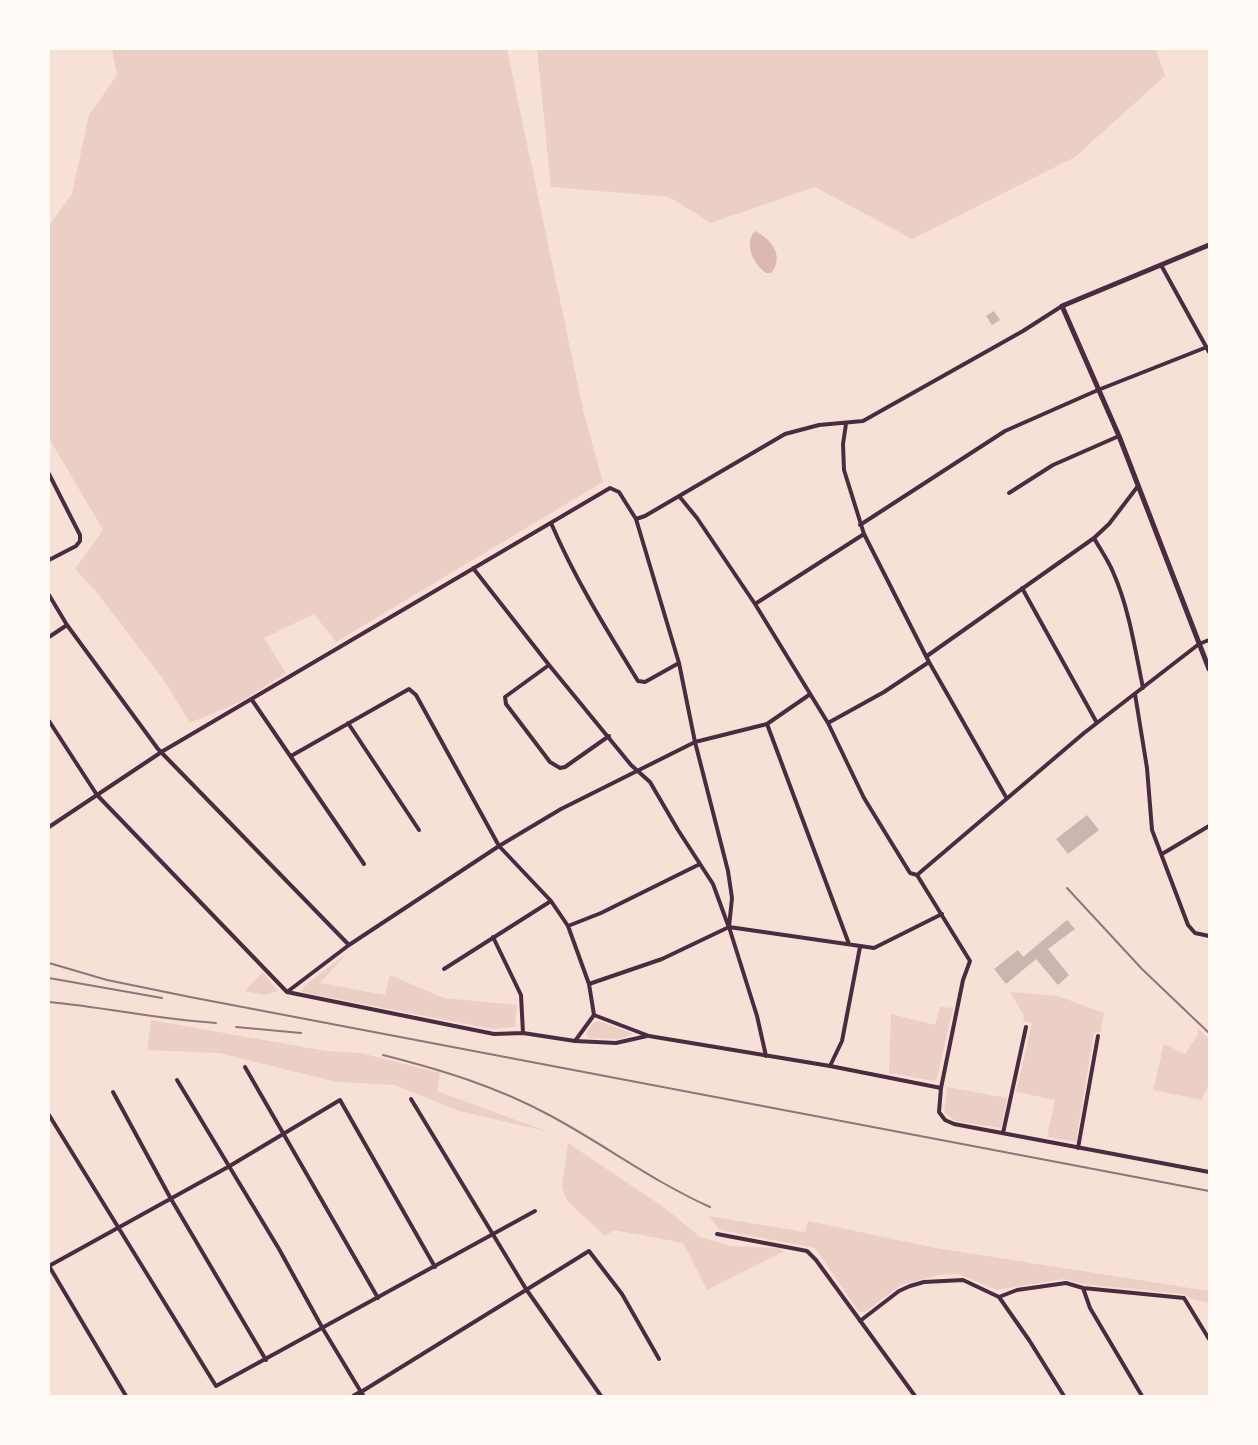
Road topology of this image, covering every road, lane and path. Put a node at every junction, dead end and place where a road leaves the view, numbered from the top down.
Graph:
1 (1209, 245) edge
2 (1161, 265) junction
3 (1062, 306) junction
4 (1207, 348) junction
5 (1209, 352) edge
6 (1098, 390) junction
7 (846, 424) junction
8 (1119, 436) junction
9 (49, 474) edge
10 (1138, 486) junction
11 (1009, 493) dead end
12 (679, 496) junction
13 (636, 519) junction
14 (551, 523) junction
15 (860, 525) junction
16 (864, 534) junction
17 (1094, 538) junction
18 (49, 560) edge
19 (473, 568) junction
20 (1022, 588) junction
21 (49, 595) edge
22 (755, 604) junction
23 (67, 625) junction
24 (49, 638) edge
25 (1209, 640) edge
26 (1199, 644) junction
27 (927, 656) junction
28 (929, 662) junction
29 (679, 663) junction
30 (549, 665) junction
31 (1209, 669) edge
32 (1143, 688) junction
33 (1135, 694) junction
34 (809, 695) junction
35 (252, 700) junction
36 (49, 721) edge
37 (348, 723) junction
38 (1096, 723) junction
39 (767, 724) junction
40 (828, 724) junction
41 (609, 736) junction
42 (695, 742) junction
43 (162, 752) junction
44 (291, 756) junction
45 (639, 771) junction
46 (97, 795) junction
47 (1006, 797) junction
48 (1209, 826) edge
49 (49, 827) edge
50 (419, 830) dead end
51 (499, 846) junction
52 (1162, 854) junction
53 (364, 864) dead end
54 (700, 864) junction
55 (917, 875) junction
56 (551, 901) junction
57 (942, 914) junction
58 (568, 926) junction
59 (729, 927) junction
60 (1209, 936) edge
61 (493, 938) junction
62 (849, 944) junction
63 (349, 945) junction
64 (860, 947) junction
65 (444, 969) dead end
66 (589, 984) junction
67 (288, 992) junction
68 (594, 1015) junction
69 (1026, 1028) dead end
70 (523, 1033) junction
71 (649, 1036) junction
72 (1098, 1036) dead end
73 (575, 1041) junction
74 (766, 1056) junction
75 (830, 1066) junction
76 (245, 1067) dead end
77 (177, 1080) dead end
78 (941, 1088) junction
79 (113, 1092) dead end
80 (410, 1099) dead end
81 (49, 1115) edge
82 (282, 1133) junction
83 (1003, 1133) junction
84 (1078, 1148) junction
85 (228, 1167) junction
86 (1209, 1172) edge
87 (171, 1199) junction
88 (535, 1211) dead end
89 (117, 1228) junction
90 (492, 1234) junction
91 (717, 1234) dead end
92 (49, 1266) edge
93 (435, 1267) junction
94 (1083, 1288) junction
95 (526, 1289) junction
96 (999, 1297) junction
97 (378, 1298) junction
98 (860, 1321) junction
99 (323, 1329) junction
100 (1209, 1339) edge
101 (659, 1359) dead end
102 (266, 1360) junction
103 (362, 1394) edge
104 (126, 1396) edge
105 (354, 1396) edge
106 (600, 1396) edge
107 (915, 1396) edge
108 (1064, 1396) edge
109 (1142, 1396) edge

1 - 2 street
2 - 3 street
2 - 4 street
3 - 6 street
3 - 7 street
4 - 5 street
4 - 6 street
6 - 8 street
6 - 15 street
7 - 12 street
7 - 15 street
8 - 10 street
8 - 11 street
9 - 18 street
10 - 17 street
10 - 26 street
12 - 13 street
12 - 22 street
13 - 14 street
13 - 29 street
14 - 19 street
14 - 29 street
15 - 16 street
16 - 22 street
16 - 27 street
17 - 20 street
17 - 32 street
19 - 30 street
19 - 35 street
20 - 27 street
20 - 38 street
21 - 23 street
22 - 34 street
23 - 24 street
23 - 43 street
25 - 26 street
26 - 31 street
26 - 32 street
27 - 28 street
28 - 40 street
28 - 47 street
29 - 42 street
30 - 41 street
30 - 41 street
32 - 33 street
33 - 38 street
33 - 52 street
34 - 39 street
34 - 40 street
35 - 43 street
35 - 44 street
36 - 46 street
37 - 44 street
37 - 50 street
37 - 51 street
38 - 47 street
39 - 42 street
39 - 62 street
40 - 55 street
41 - 45 street
42 - 45 street
42 - 59 street
43 - 46 street
43 - 63 street
44 - 53 street
45 - 51 street
45 - 54 street
46 - 49 street
46 - 67 street
47 - 55 street
48 - 52 street
51 - 56 street
51 - 63 street
52 - 60 street
54 - 58 street
54 - 59 street
55 - 57 street
56 - 58 street
56 - 61 street
57 - 64 street
57 - 78 street
58 - 66 street
59 - 62 street
59 - 66 street
59 - 74 street
61 - 65 street
61 - 70 street
62 - 64 street
63 - 67 street
64 - 75 street
66 - 68 street
67 - 70 street
68 - 71 street
68 - 73 street
69 - 83 street
70 - 73 street
71 - 73 street
71 - 74 street
72 - 84 street
74 - 75 street
75 - 78 street
76 - 82 street
77 - 85 street
78 - 83 street
79 - 87 street
80 - 90 street
81 - 89 street
82 - 85 street
82 - 93 street
82 - 97 street
83 - 84 street
84 - 86 street
85 - 87 street
85 - 99 street
87 - 89 street
87 - 102 street
88 - 90 street
89 - 92 street
89 - 102 street
90 - 93 street
90 - 95 street
91 - 98 street
92 - 104 street
93 - 97 street
94 - 96 street
94 - 100 street
94 - 109 street
95 - 101 street
95 - 103 street
95 - 106 street
96 - 98 street
96 - 108 street
97 - 99 street
98 - 107 street
99 - 102 street
99 - 103 street
103 - 105 street

